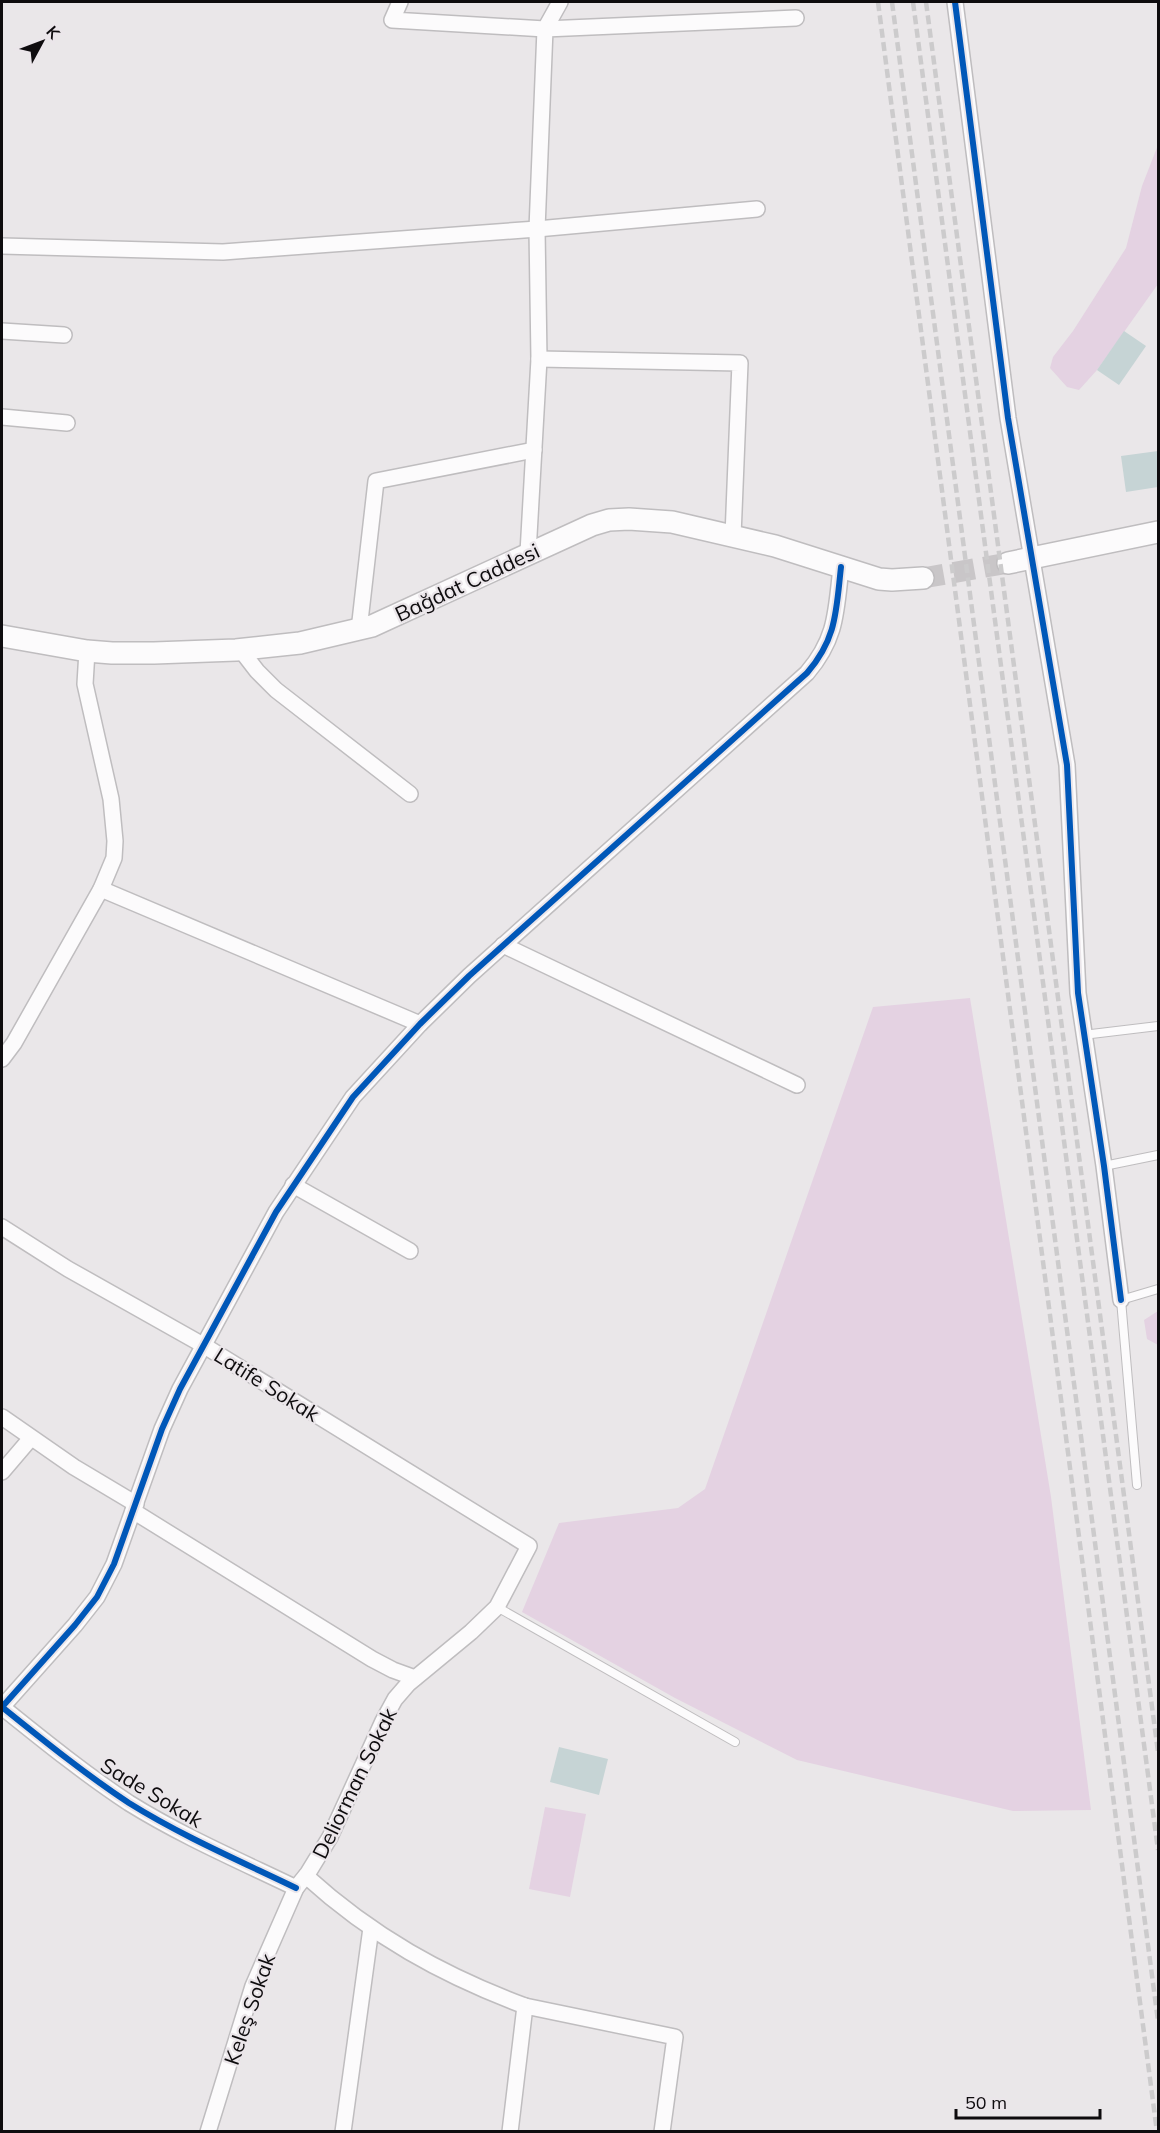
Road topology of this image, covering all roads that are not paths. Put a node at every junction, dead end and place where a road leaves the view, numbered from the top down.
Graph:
1 (400, 2) edge
2 (560, 2) edge
3 (955, 2) edge
4 (796, 18) dead end
5 (546, 29) junction
6 (757, 209) dead end
7 (537, 229) junction
8 (2, 246) edge
9 (2, 331) edge
10 (64, 334) dead end
11 (538, 359) junction
12 (2, 417) edge
13 (67, 423) dead end
14 (534, 450) junction
15 (1158, 532) edge
16 (733, 536) junction
17 (528, 553) junction
18 (1033, 557) junction
19 (1008, 563) tunnel mouth
20 (842, 567) junction
21 (923, 578) tunnel mouth
22 (359, 630) junction
23 (2, 636) edge
24 (240, 649) junction
25 (87, 651) junction
26 (410, 794) dead end
27 (101, 889) junction
28 (503, 945) junction
29 (420, 1024) junction
30 (1158, 1026) edge
31 (1083, 1035) junction
32 (2, 1059) edge
33 (797, 1086) dead end
34 (1158, 1155) edge
35 (1104, 1166) junction
36 (293, 1185) junction
37 (2, 1227) edge
38 (410, 1251) dead end
39 (1158, 1288) edge
40 (1121, 1300) junction
41 (203, 1345) junction
42 (2, 1417) edge
43 (31, 1438) junction
44 (2, 1472) edge
45 (1137, 1485) dead end
46 (134, 1508) junction
47 (529, 1546) joint
48 (497, 1607) junction
49 (415, 1678) junction
50 (2, 1707) edge
51 (735, 1742) dead end
52 (306, 1876) junction
53 (296, 1888) junction
54 (371, 1928) junction
55 (525, 2006) junction
56 (208, 2132) edge
57 (343, 2132) edge
58 (510, 2132) edge
59 (662, 2132) edge

1 - 5 street
2 - 5 street
3 - 18 street
4 - 5 street
5 - 7 street
6 - 7 street
7 - 8 street
7 - 11 street
9 - 10 street
11 - 14 street
11 - 16 street
12 - 13 street
14 - 17 street
14 - 22 street
15 - 18 street
16 - 17 street, Bağdat Caddesi
16 - 20 street, Bağdat Caddesi
17 - 22 street, Bağdat Caddesi
18 - 19 street
18 - 31 street
20 - 21 street, Bağdat Caddesi
20 - 28 street
22 - 24 street, Bağdat Caddesi
23 - 25 street, Bağdat Caddesi
24 - 25 street, Bağdat Caddesi
24 - 26 street
25 - 27 street
27 - 29 street
27 - 32 street
28 - 29 street
28 - 33 street
29 - 36 street
30 - 31 lane
31 - 35 street
34 - 35 lane
35 - 40 street
36 - 38 street
36 - 41 street
37 - 41 street, Latife Sokak
39 - 40 lane
40 - 45 lane
41 - 46 street
41 - 47 street, Latife Sokak
42 - 43 street
43 - 44 street
43 - 46 street
46 - 49 street
46 - 50 street
47 - 48 street, Deliorman Sokak
48 - 49 street, Deliorman Sokak
48 - 51 lane
49 - 52 street, Deliorman Sokak
50 - 53 street, Sade Sokak
52 - 53 street, Deliorman Sokak
52 - 54 street
53 - 56 street, Keleş Sokak
54 - 55 street
54 - 57 street
55 - 58 street
55 - 59 street

